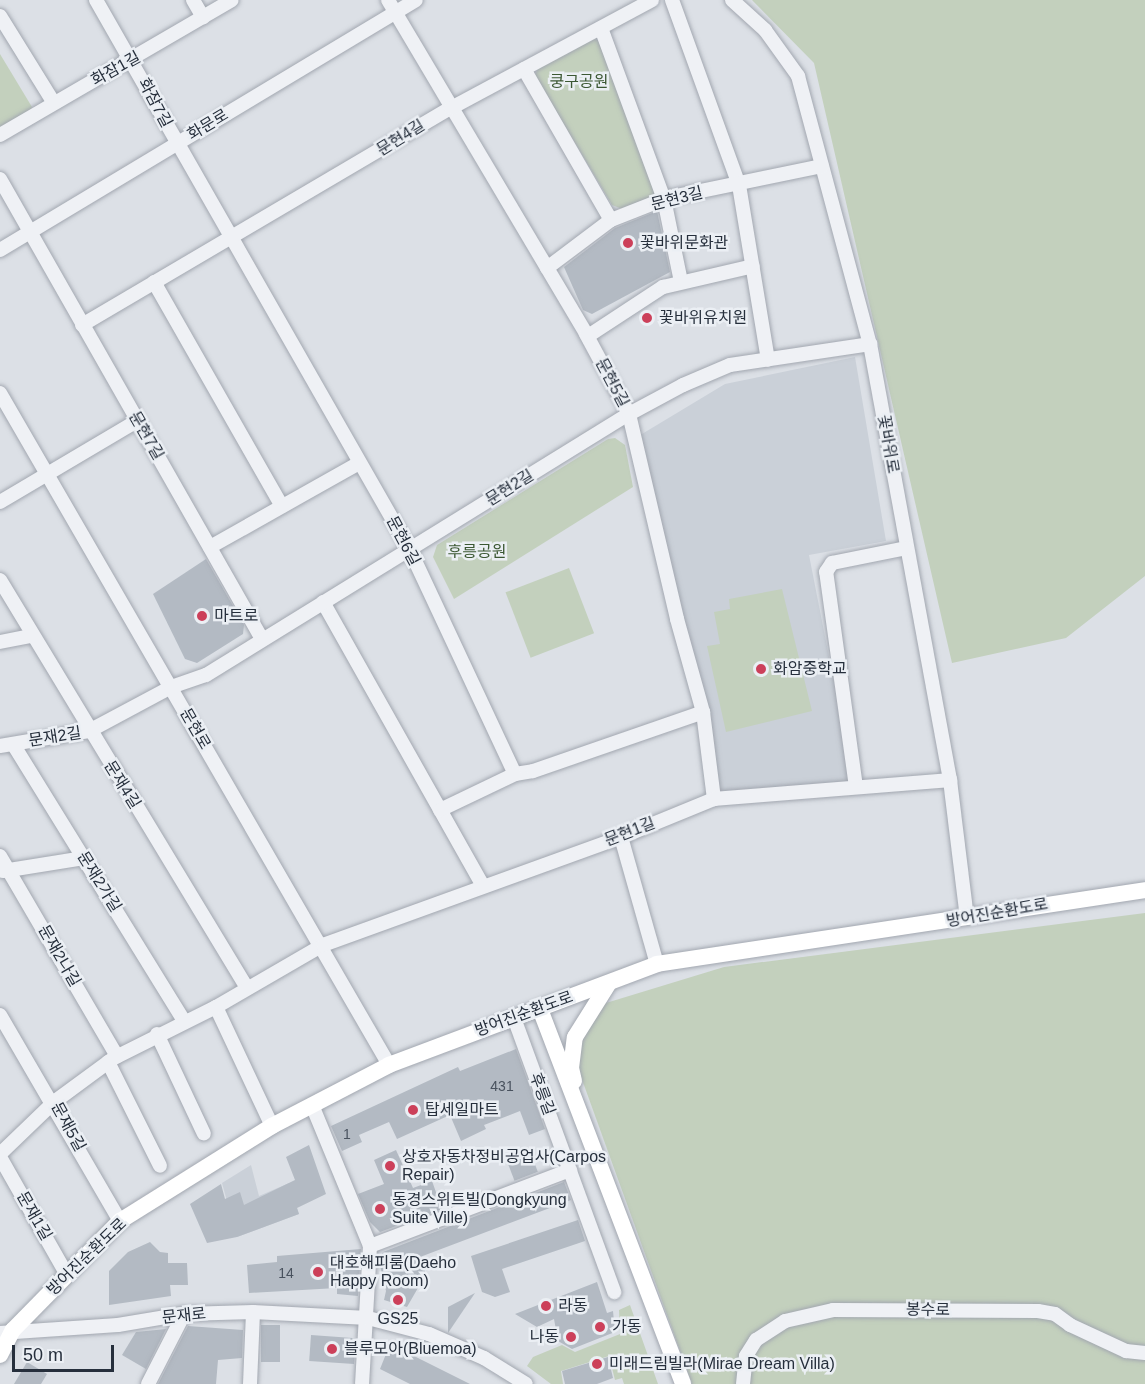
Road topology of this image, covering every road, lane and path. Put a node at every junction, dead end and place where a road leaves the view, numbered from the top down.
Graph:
1 (96, 0) edge
2 (193, 0) edge
3 (232, 0) edge
4 (416, 0) edge
5 (652, 0) edge
6 (672, 0) edge
7 (732, 0) edge
8 (392, 6) edge
9 (0, 16) edge
10 (203, 17) junction
11 (601, 28) junction
12 (132, 61) junction
13 (524, 69) junction
14 (54, 103) junction
15 (451, 108) junction
16 (0, 135) edge
17 (177, 144) junction
18 (822, 166) junction
19 (0, 179) edge
20 (739, 185) junction
21 (664, 199) junction
22 (611, 220) junction
23 (33, 233) junction
24 (230, 237) junction
25 (0, 250) edge
26 (753, 266) junction
27 (547, 267) junction
28 (154, 282) junction
29 (681, 282) junction
30 (82, 325) junction
31 (588, 336) junction
32 (870, 344) junction
33 (768, 360) junction
34 (0, 393) edge
35 (629, 414) junction
36 (137, 421) junction
37 (359, 463) junction
38 (48, 476) junction
39 (0, 502) edge
40 (282, 506) junction
41 (210, 547) junction
42 (907, 548) junction
43 (410, 550) junction
44 (0, 580) edge
45 (323, 602) junction
46 (32, 636) junction
47 (262, 639) junction
48 (0, 642) edge
49 (171, 687) junction
50 (703, 712) junction
51 (89, 731) junction
52 (7, 745) edge
53 (515, 774) junction
54 (950, 780) junction
55 (856, 788) junction
56 (714, 799) junction
57 (440, 810) junction
58 (621, 837) junction
59 (0, 856) edge
60 (84, 858) junction
61 (4, 871) edge
62 (482, 884) junction
63 (1145, 890) edge
64 (967, 918) junction
65 (322, 945) junction
66 (657, 964) junction
67 (610, 982) junction
68 (247, 988) junction
69 (216, 1007) junction
70 (540, 1009) junction
71 (0, 1015) edge
72 (514, 1018) junction
73 (184, 1021) junction
74 (157, 1034) junction
75 (6, 1038) edge
76 (112, 1059) junction
77 (389, 1065) junction
78 (54, 1102) junction
79 (312, 1105) junction
80 (579, 1108) junction
81 (272, 1126) junction
82 (204, 1134) dead end
83 (0, 1155) edge
84 (160, 1166) dead end
85 (570, 1170) junction
86 (120, 1221) junction
87 (370, 1246) junction
88 (67, 1275) junction
89 (614, 1292) dead end
90 (253, 1312) junction
91 (184, 1314) junction
92 (368, 1318) junction
93 (6, 1331) edge
94 (671, 1352) junction
95 (1145, 1353) edge
96 (0, 1355) edge
97 (148, 1384) edge
98 (250, 1384) edge
99 (362, 1384) edge
100 (526, 1384) edge
101 (676, 1384) edge
102 (683, 1384) edge
103 (743, 1384) edge

1 - 12 street, 화잠7길
2 - 10 street
3 - 10 street, 화잠1길
4 - 8 street, 화문로
5 - 11 street, 문현4길
6 - 20 street
7 - 18 street, 꽃바위로
8 - 15 street, 문현5길
8 - 17 street, 화문로
9 - 14 street
10 - 12 street, 화잠1길
11 - 13 street, 문현4길
11 - 21 street
12 - 14 street, 화잠1길
12 - 17 street, 화잠7길
13 - 15 street, 문현4길
13 - 22 street
14 - 16 street, 화잠1길
15 - 24 street, 문현4길
15 - 27 street, 문현5길
17 - 23 street, 화문로
17 - 24 street, 문현6길
18 - 20 street, 문현3길
18 - 32 street, 꽃바위로
19 - 23 street, 문현7길
20 - 21 street, 문현3길
20 - 26 street
21 - 22 street, 문현3길
21 - 29 street
22 - 27 street, 문현3길
23 - 25 street, 화문로
23 - 30 street, 문현7길
24 - 28 street, 문현4길
24 - 37 street, 문현6길
26 - 29 street
26 - 33 street
27 - 31 street, 문현5길
28 - 30 street, 문현4길
28 - 40 street
29 - 31 street
30 - 36 street, 문현7길
31 - 35 street, 문현5길
32 - 33 street, 문현2길
32 - 42 street, 꽃바위로
33 - 35 street, 문현2길
34 - 38 street, 문현로
35 - 43 street, 문현2길
35 - 50 street, 문현5길
36 - 38 street
36 - 41 street, 문현7길
37 - 40 street
37 - 43 street, 문현6길
38 - 39 street
38 - 49 street, 문현로
40 - 41 street
41 - 47 street, 문현7길
42 - 54 street, 꽃바위로
42 - 55 street
43 - 45 street, 문현2길
43 - 53 street, 문현6길
44 - 46 street, 문재4길
45 - 47 street, 문현2길
45 - 57 street
46 - 48 street
46 - 51 street, 문재4길
47 - 49 street, 문현2길
49 - 51 street, 문재2길
49 - 65 street, 문현로
50 - 53 street
50 - 56 street, 문현5길
51 - 52 street, 문재2길
51 - 68 street, 문재4길
52 - 60 street, 문재2가길
53 - 57 street
54 - 55 street, 문현1길
54 - 64 street, 꽃바위로
55 - 56 street, 문현1길
56 - 58 street, 문현1길
57 - 62 street
58 - 62 street, 문현1길
58 - 66 street
59 - 61 street, 문재2나길
60 - 61 street
60 - 73 street, 문재2가길
61 - 76 street, 문재2나길
62 - 65 street, 문현1길
63 - 64 main road, 방어진순환도로
64 - 66 main road, 방어진순환도로
65 - 68 street, 문재1길
65 - 77 street, 문현로
66 - 67 main road, 방어진순환도로
67 - 70 main road, 방어진순환도로
67 - 80 main road
68 - 69 street, 문재1길
69 - 73 street, 문재1길
69 - 81 street
70 - 72 main road, 방어진순환도로
70 - 80 main road
71 - 75 street, 문재5길
72 - 77 main road, 방어진순환도로
72 - 85 street, 후릉길
73 - 74 street, 문재1길
74 - 76 street, 문재1길
74 - 82 street
75 - 78 street, 문재5길
76 - 78 street, 문재1길
76 - 84 street
77 - 79 main road, 방어진순환도로
78 - 83 street, 문재1길
78 - 86 street, 문재5길
79 - 81 main road, 방어진순환도로
79 - 87 street
80 - 94 main road
81 - 86 main road, 방어진순환도로
83 - 88 street, 문재1길
85 - 87 street
85 - 89 street, 후릉길
86 - 88 main road, 방어진순환도로
87 - 92 street
88 - 93 main road, 방어진순환도로
90 - 91 street, 문재로
90 - 92 street, 문재로
90 - 98 street
91 - 93 street, 문재로
91 - 97 street
92 - 99 street
92 - 100 street, 문재로
93 - 96 main road, 방어진순환도로
94 - 101 street
94 - 102 main road
95 - 103 street, 봉수로

